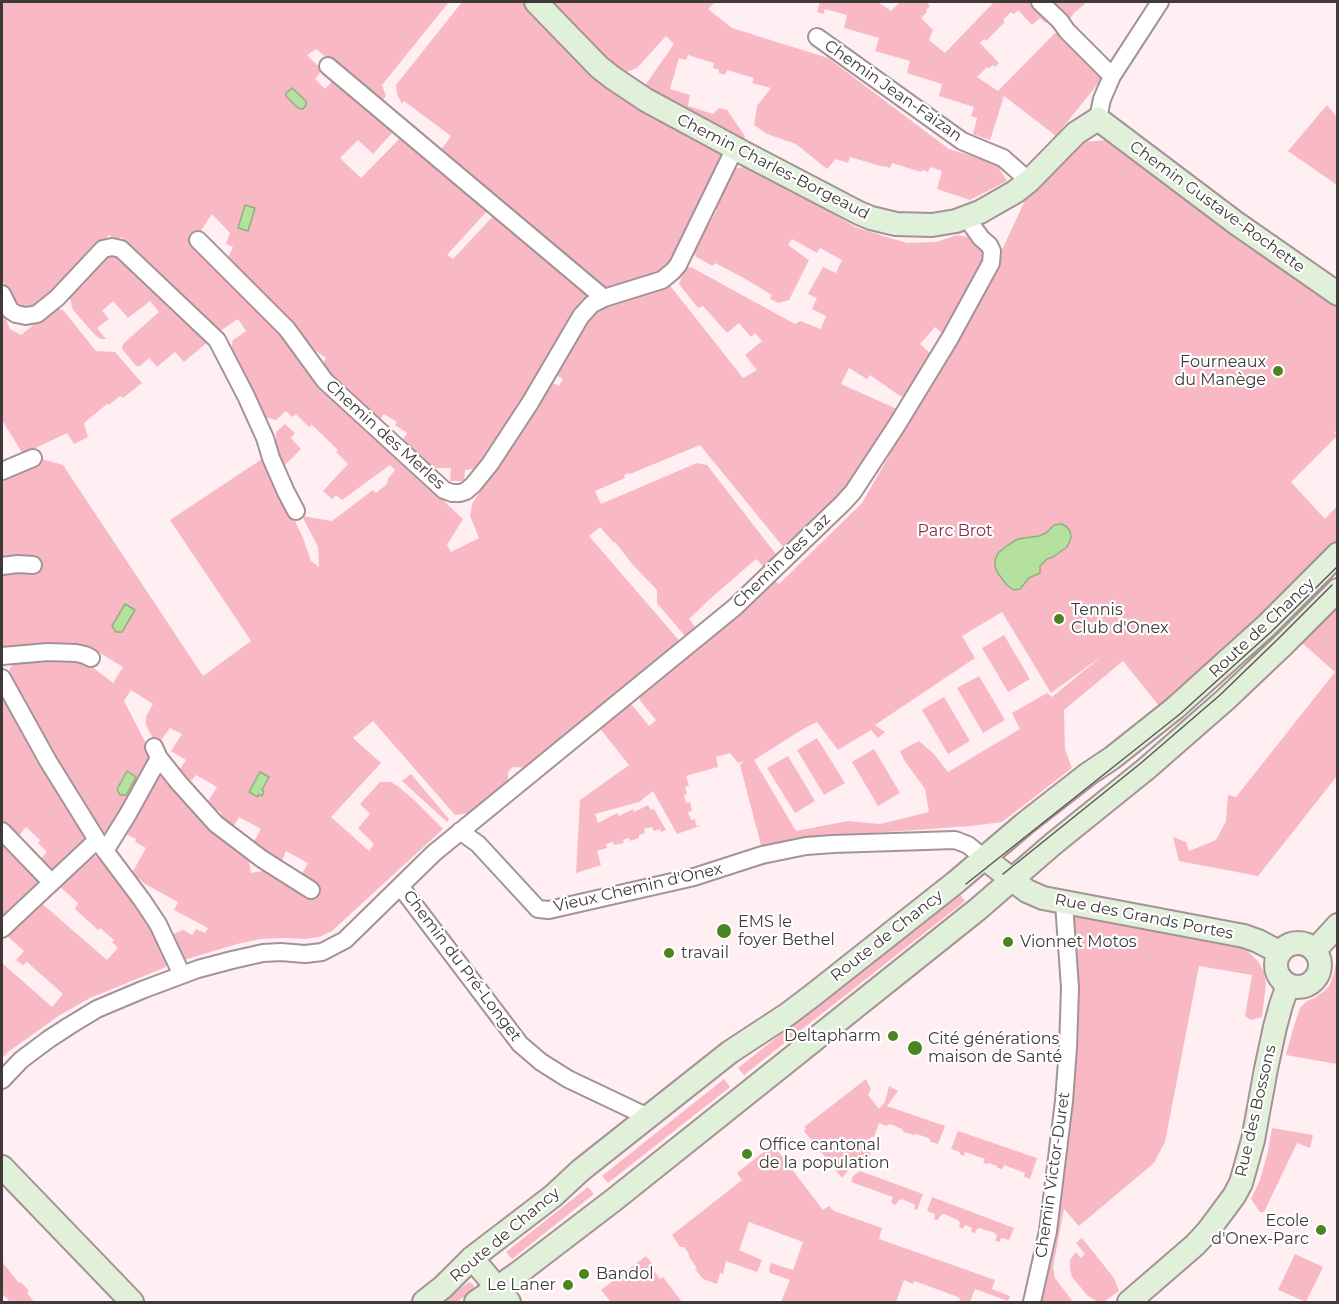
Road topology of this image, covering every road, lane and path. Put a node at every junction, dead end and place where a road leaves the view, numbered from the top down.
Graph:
1 (536, 2) edge
2 (1040, 2) edge
3 (1160, 2) edge
4 (818, 37) dead end
5 (328, 66) dead end
6 (1112, 76) junction
7 (1098, 119) junction
8 (735, 148) junction
9 (1029, 181) junction
10 (968, 217) junction
11 (198, 240) dead end
12 (2, 294) edge
13 (1338, 294) edge
14 (604, 298) junction
15 (33, 458) dead end
16 (2, 471) edge
17 (296, 511) dead end
18 (1338, 555) edge
19 (2, 566) edge
20 (33, 566) dead end
21 (1338, 590) edge
22 (2, 656) edge
23 (91, 658) dead end
24 (2, 678) edge
25 (2, 831) edge
26 (460, 831) junction
27 (101, 846) junction
28 (984, 858) junction
29 (1011, 879) junction
30 (51, 882) junction
31 (400, 886) junction
32 (310, 890) dead end
33 (1064, 903) junction
34 (1338, 925) edge
35 (2, 929) edge
36 (1315, 950) junction
37 (1279, 952) junction
38 (182, 975) junction
39 (1288, 985) junction
40 (2, 1080) edge
41 (648, 1117) junction
42 (2, 1167) edge
43 (472, 1258) junction
44 (503, 1295) edge
45 (132, 1302) edge
46 (424, 1302) edge
47 (476, 1302) edge
48 (1032, 1302) edge
49 (1129, 1302) edge

1 - 8 main road, Chemin Charles-Borgeaud
2 - 6 street
3 - 6 street
4 - 9 street, Chemin Jean-Faizan
5 - 14 street
6 - 7 street
7 - 9 main road, Chemin Charles-Borgeaud
7 - 13 main road, Chemin Gustave-Rochette
8 - 10 main road, Chemin Charles-Borgeaud
8 - 14 street, Chemin des Merles
9 - 10 main road, Chemin Charles-Borgeaud
10 - 26 street, Chemin des Laz
11 - 14 street, Chemin des Merles
12 - 17 street
15 - 16 street
18 - 28 main road, Route de Chancy
19 - 20 street
21 - 29 main road, Route de Chancy
22 - 23 street
24 - 27 street
25 - 30 street
26 - 28 street, Vieux Chemin d'Onex
26 - 31 street
27 - 30 street
27 - 32 street
27 - 38 street
28 - 29 main road, Rue des Grands Portes
28 - 41 main road, Route de Chancy
29 - 33 main road, Rue des Grands Portes
29 - 44 main road, Route de Chancy
30 - 35 street
31 - 38 street
31 - 41 street, Chemin du Pré-Longet
33 - 37 main road, Rue des Grands Portes
33 - 48 street, Chemin Victor-Duret
34 - 36 main road
36 - 37 main road
36 - 39 main road
37 - 39 main road
38 - 40 street
39 - 49 main road, Rue des Bossons
41 - 43 main road, Route de Chancy
42 - 45 main road
43 - 44 main road
43 - 46 main road, Route de Chancy
44 - 47 main road, Route de Chancy

